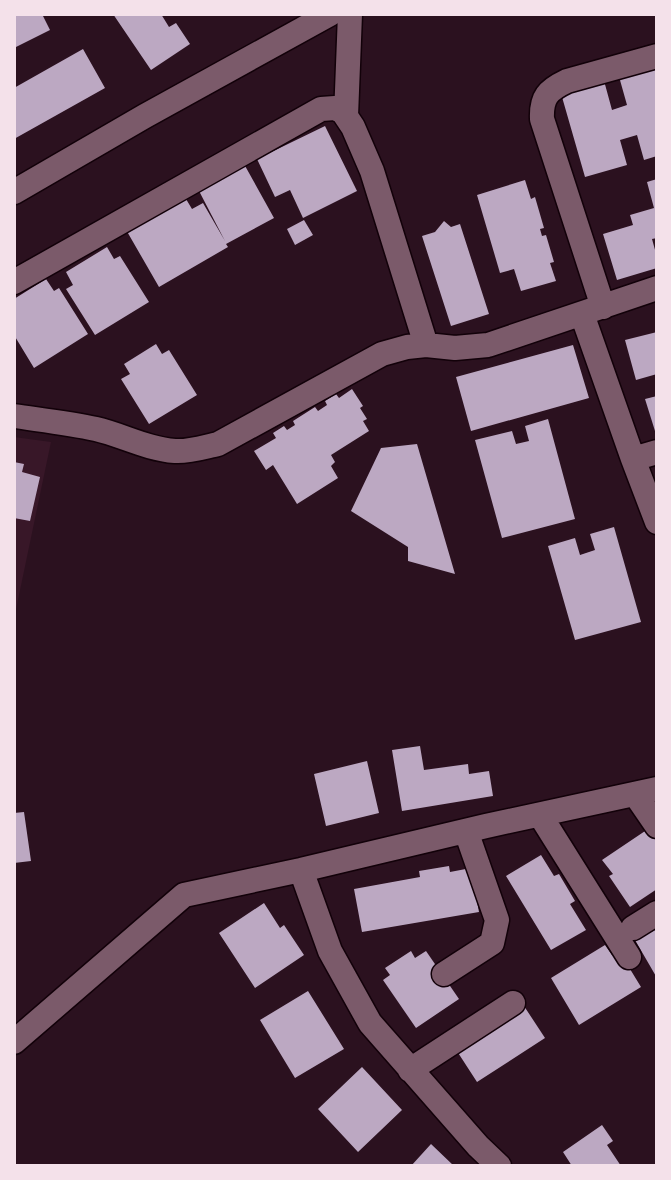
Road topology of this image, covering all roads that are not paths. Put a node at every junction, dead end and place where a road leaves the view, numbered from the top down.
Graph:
1 (330, 14) edge
2 (350, 14) edge
3 (657, 56) edge
4 (346, 116) junction
5 (14, 192) edge
6 (14, 282) edge
7 (657, 288) edge
8 (593, 310) junction
9 (426, 345) junction
10 (14, 416) edge
11 (657, 452) edge
12 (633, 459) junction
13 (657, 522) edge
14 (646, 792) edge
15 (540, 815) junction
16 (657, 826) edge
17 (466, 831) junction
18 (301, 870) junction
19 (657, 913) edge
20 (633, 928) dead end
21 (629, 957) dead end
22 (444, 974) dead end
23 (513, 1003) dead end
24 (14, 1042) edge
25 (410, 1070) junction
26 (499, 1166) edge

1 - 5 street
2 - 4 street
3 - 8 street
4 - 6 street
4 - 9 street
7 - 8 street
8 - 9 street
8 - 12 street
9 - 10 street
11 - 12 street
12 - 13 street
14 - 15 street
14 - 16 street
15 - 17 street
15 - 21 street
17 - 18 street
17 - 22 street
18 - 24 street
18 - 25 street
19 - 20 street
23 - 25 street
25 - 26 street

